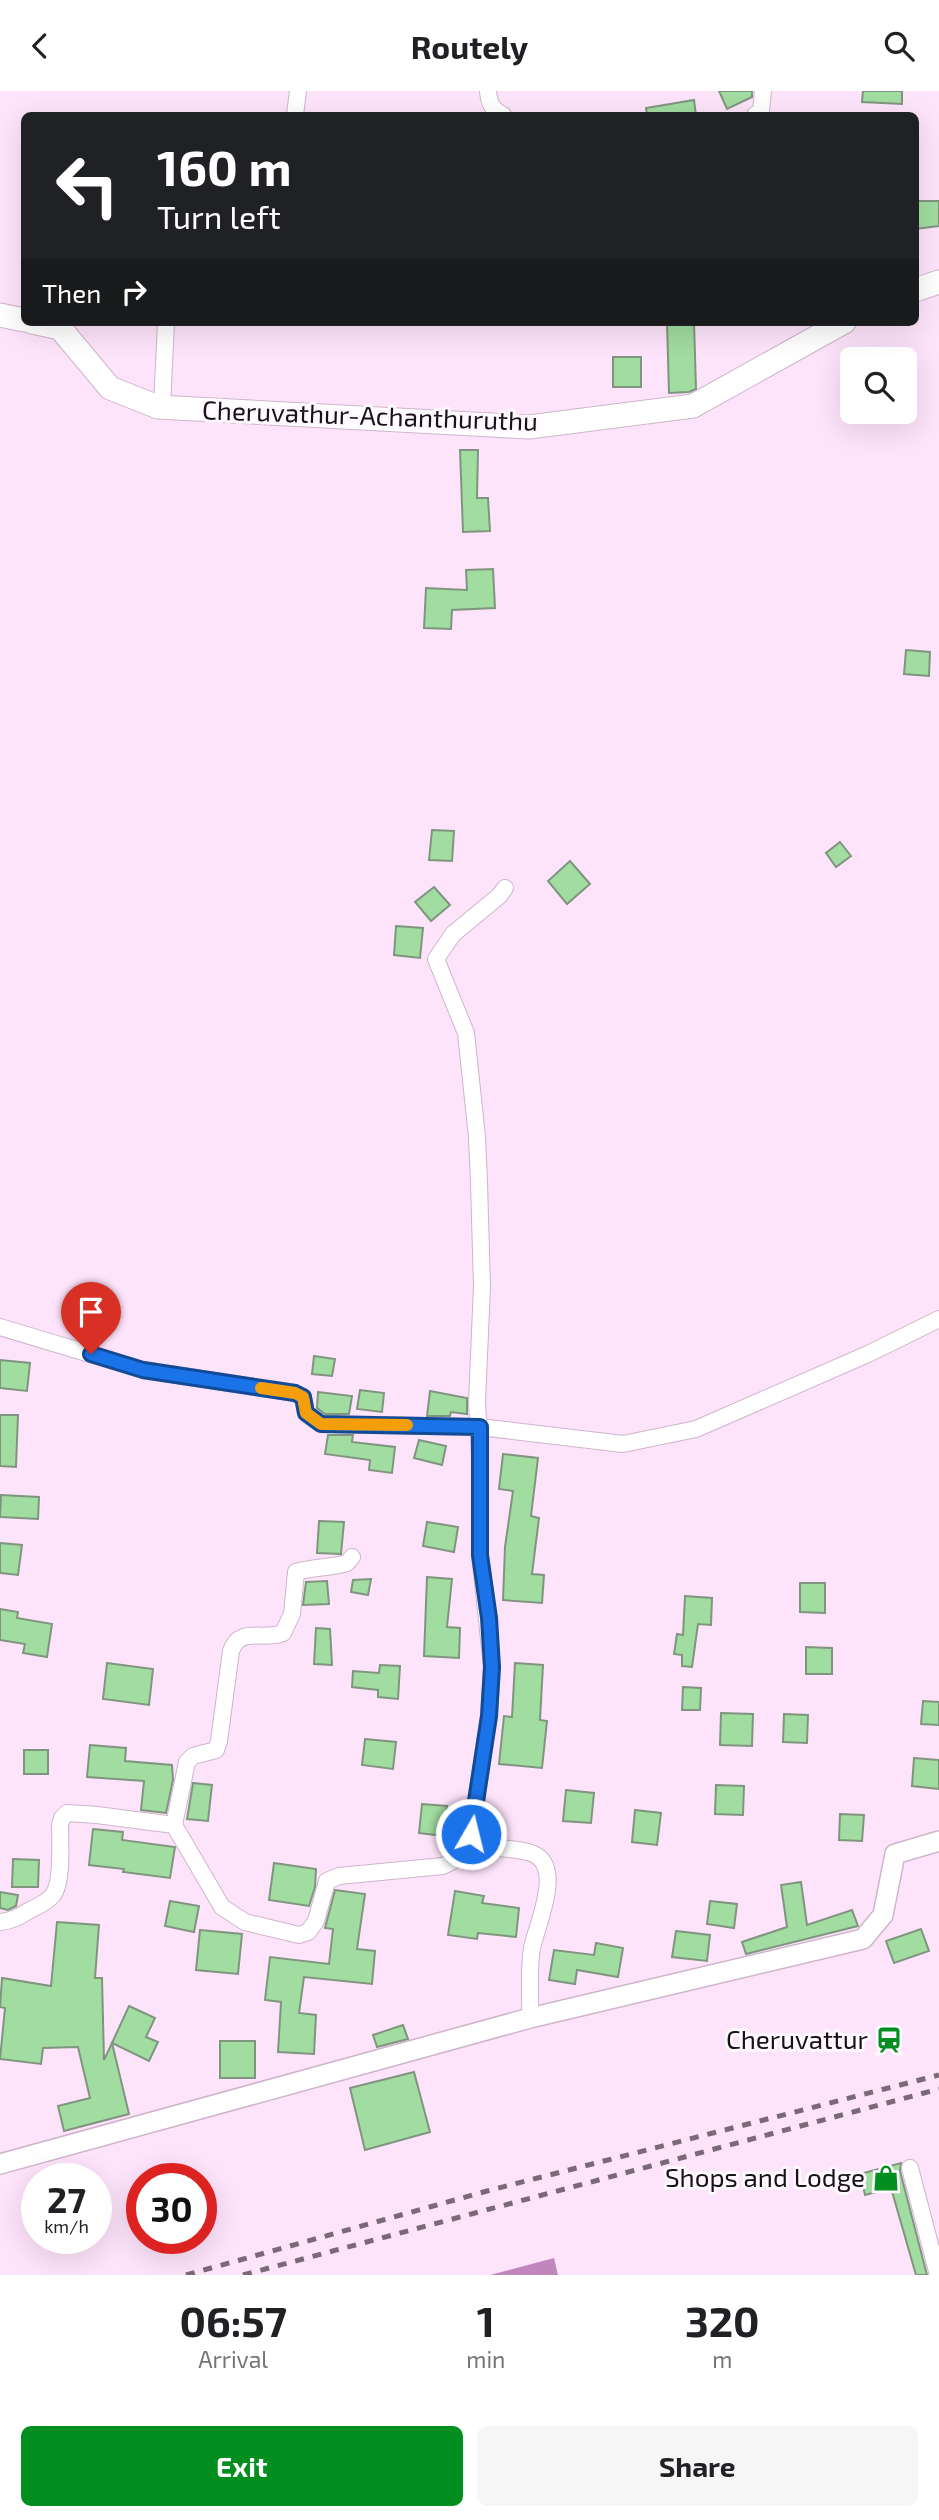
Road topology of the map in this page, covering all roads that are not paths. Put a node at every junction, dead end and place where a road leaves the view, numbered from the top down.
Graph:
1 (298, 91) edge
2 (488, 91) edge
3 (763, 91) edge
4 (295, 112) edge
5 (496, 112) edge
6 (760, 112) edge
7 (939, 282) edge
8 (919, 289) edge
9 (0, 315) edge
10 (21, 319) edge
11 (51, 326) edge
12 (166, 326) edge
13 (837, 326) edge
14 (162, 407) junction
15 (505, 888) dead end
16 (939, 1319) edge
17 (0, 1327) edge
18 (480, 1427) junction
19 (352, 1557) dead end
20 (174, 1825) junction
21 (939, 1841) edge
22 (480, 1847) junction
23 (0, 1921) edge
24 (530, 2018) junction
25 (0, 2164) edge
26 (910, 2168) dead end
27 (938, 2275) edge

1 - 4 street
2 - 5 street
3 - 6 street
7 - 8 main road
9 - 10 main road
11 - 14 main road, Cheruvathur-Achanthuruthu
12 - 14 street
13 - 14 main road, Cheruvathur-Achanthuruthu
15 - 18 street
16 - 18 street
17 - 18 street
18 - 22 street
19 - 20 street
20 - 22 street
20 - 23 street
21 - 24 street
22 - 24 street
24 - 25 street
26 - 27 street

